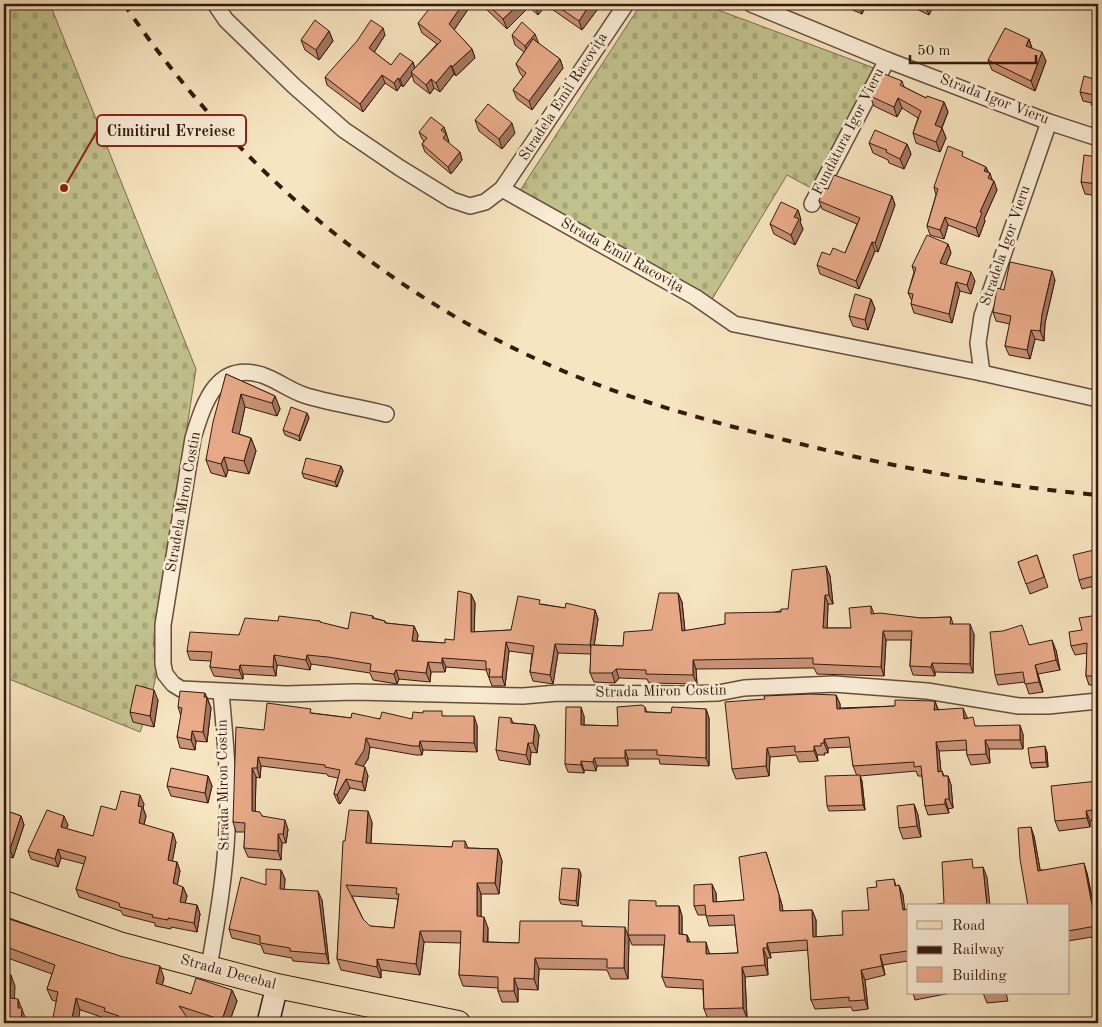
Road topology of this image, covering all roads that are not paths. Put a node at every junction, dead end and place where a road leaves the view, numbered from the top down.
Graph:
1 (215, 4) edge
2 (626, 4) edge
3 (751, 4) edge
4 (887, 60) junction
5 (1049, 122) junction
6 (1098, 138) edge
7 (502, 189) junction
8 (812, 204) dead end
9 (982, 373) junction
10 (1098, 399) edge
11 (386, 414) dead end
12 (199, 691) joint
13 (221, 692) junction
14 (1098, 701) edge
15 (4, 903) edge
16 (209, 967) junction
17 (276, 986) junction
18 (268, 1023) edge
19 (458, 1023) edge

1 - 7 street
2 - 7 street, Stradela Emil Racovița
3 - 4 street, Strada Igor Vieru
4 - 5 street, Strada Igor Vieru
4 - 8 street, Fundătura Igor Vieru
5 - 6 street, Strada Igor Vieru
5 - 9 street, Stradela Igor Vieru
7 - 9 street, Strada Emil Racovița
9 - 10 street, Strada Emil Racovița
11 - 12 street, Stradela Miron Costin
12 - 13 street, Strada Miron Costin
13 - 14 street, Strada Miron Costin
13 - 16 street, Strada Miron Costin
15 - 16 main road, Strada Decebal
16 - 17 main road, Strada Decebal
17 - 18 street
17 - 19 main road, Strada Decebal

